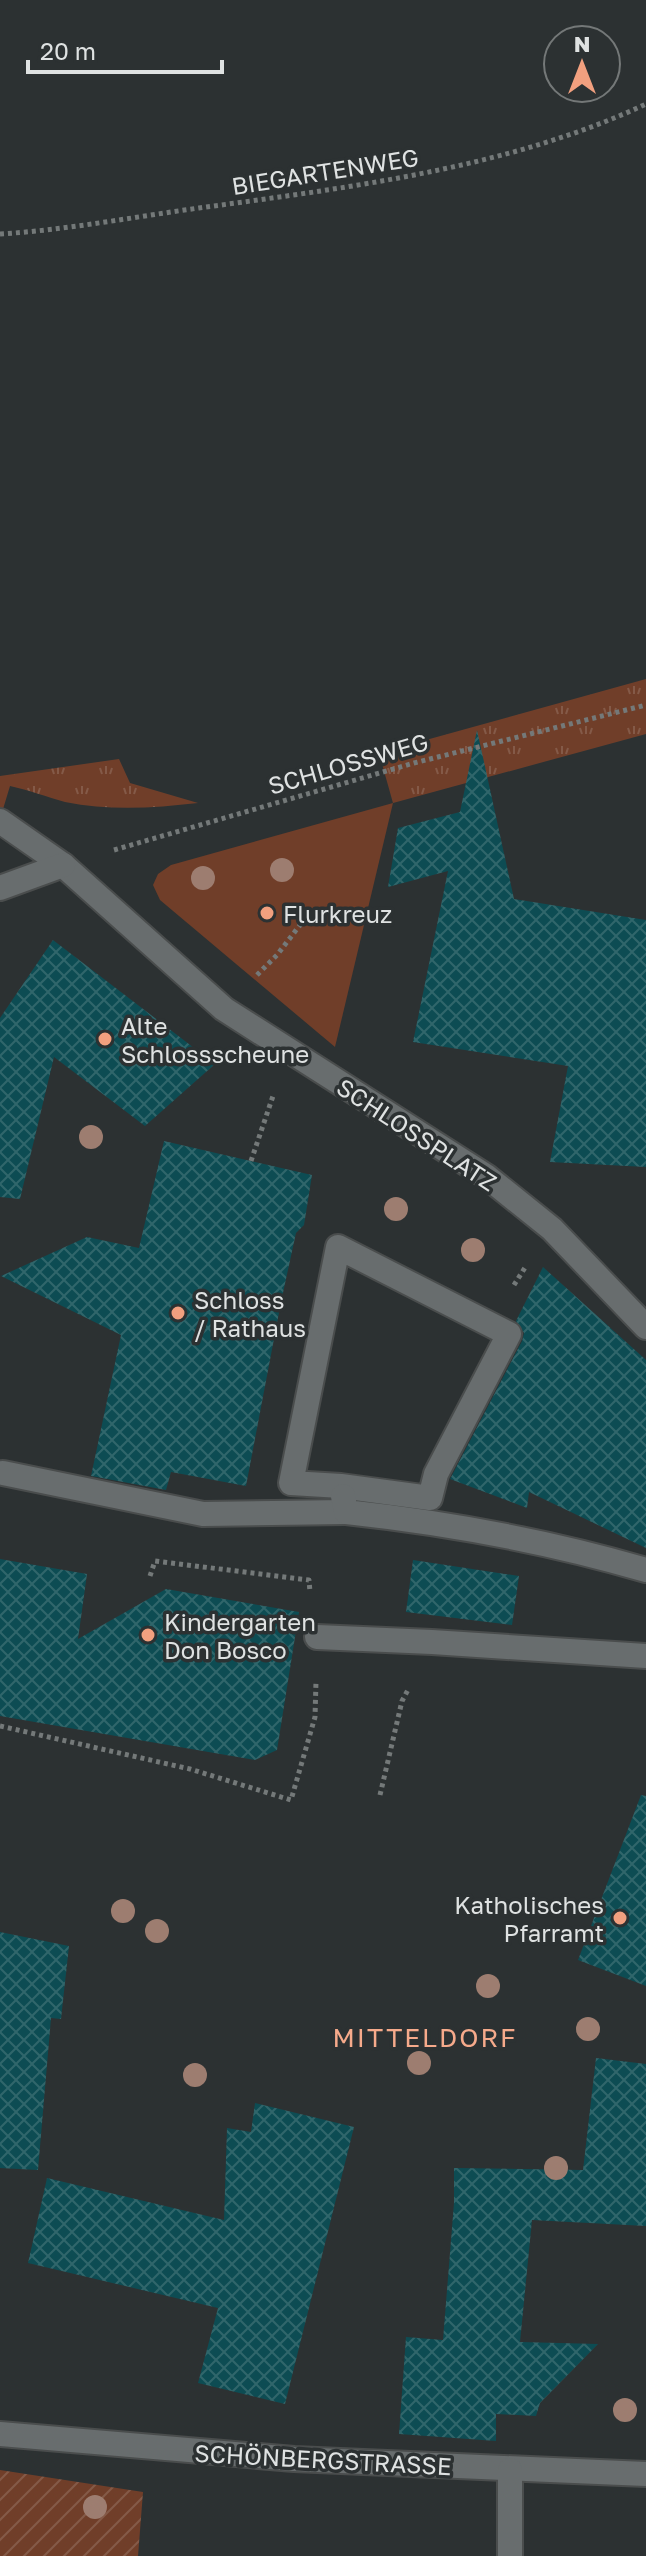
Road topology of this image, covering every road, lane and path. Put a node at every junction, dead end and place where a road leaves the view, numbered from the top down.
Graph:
1 (646, 104) edge
2 (0, 234) edge
3 (646, 705) edge
4 (0, 821) edge
5 (63, 865) junction
6 (0, 888) edge
7 (310, 912) dead end
8 (277, 955) dead end
9 (275, 1091) dead end
10 (251, 1161) dead end
11 (527, 1264) dead end
12 (512, 1288) dead end
13 (646, 1327) edge
14 (3, 1473) dead end
15 (341, 1486) junction
16 (346, 1512) junction
17 (646, 1570) edge
18 (150, 1576) dead end
19 (309, 1580) dead end
20 (317, 1637) joint
21 (432, 1642) junction
22 (646, 1656) edge
23 (0, 1726) edge
24 (380, 1795) dead end
25 (0, 2434) edge
26 (510, 2470) junction
27 (646, 2474) edge
28 (510, 2556) edge

1 - 2 path, BIEGARTENWEG
3 - 5 path, SCHLOSSWEG
4 - 5 street, SCHLOSSPLATZ
5 - 6 street
5 - 13 street, SCHLOSSPLATZ
7 - 8 path
9 - 10 path
11 - 12 path
14 - 16 street
15 - 15 street
15 - 16 street
16 - 17 street
18 - 19 path
20 - 21 street
20 - 23 path
21 - 22 street
21 - 24 path
25 - 26 street, SCHÖNBERGSTRASSE
26 - 27 street, SCHÖNBERGSTRASSE
26 - 28 street

